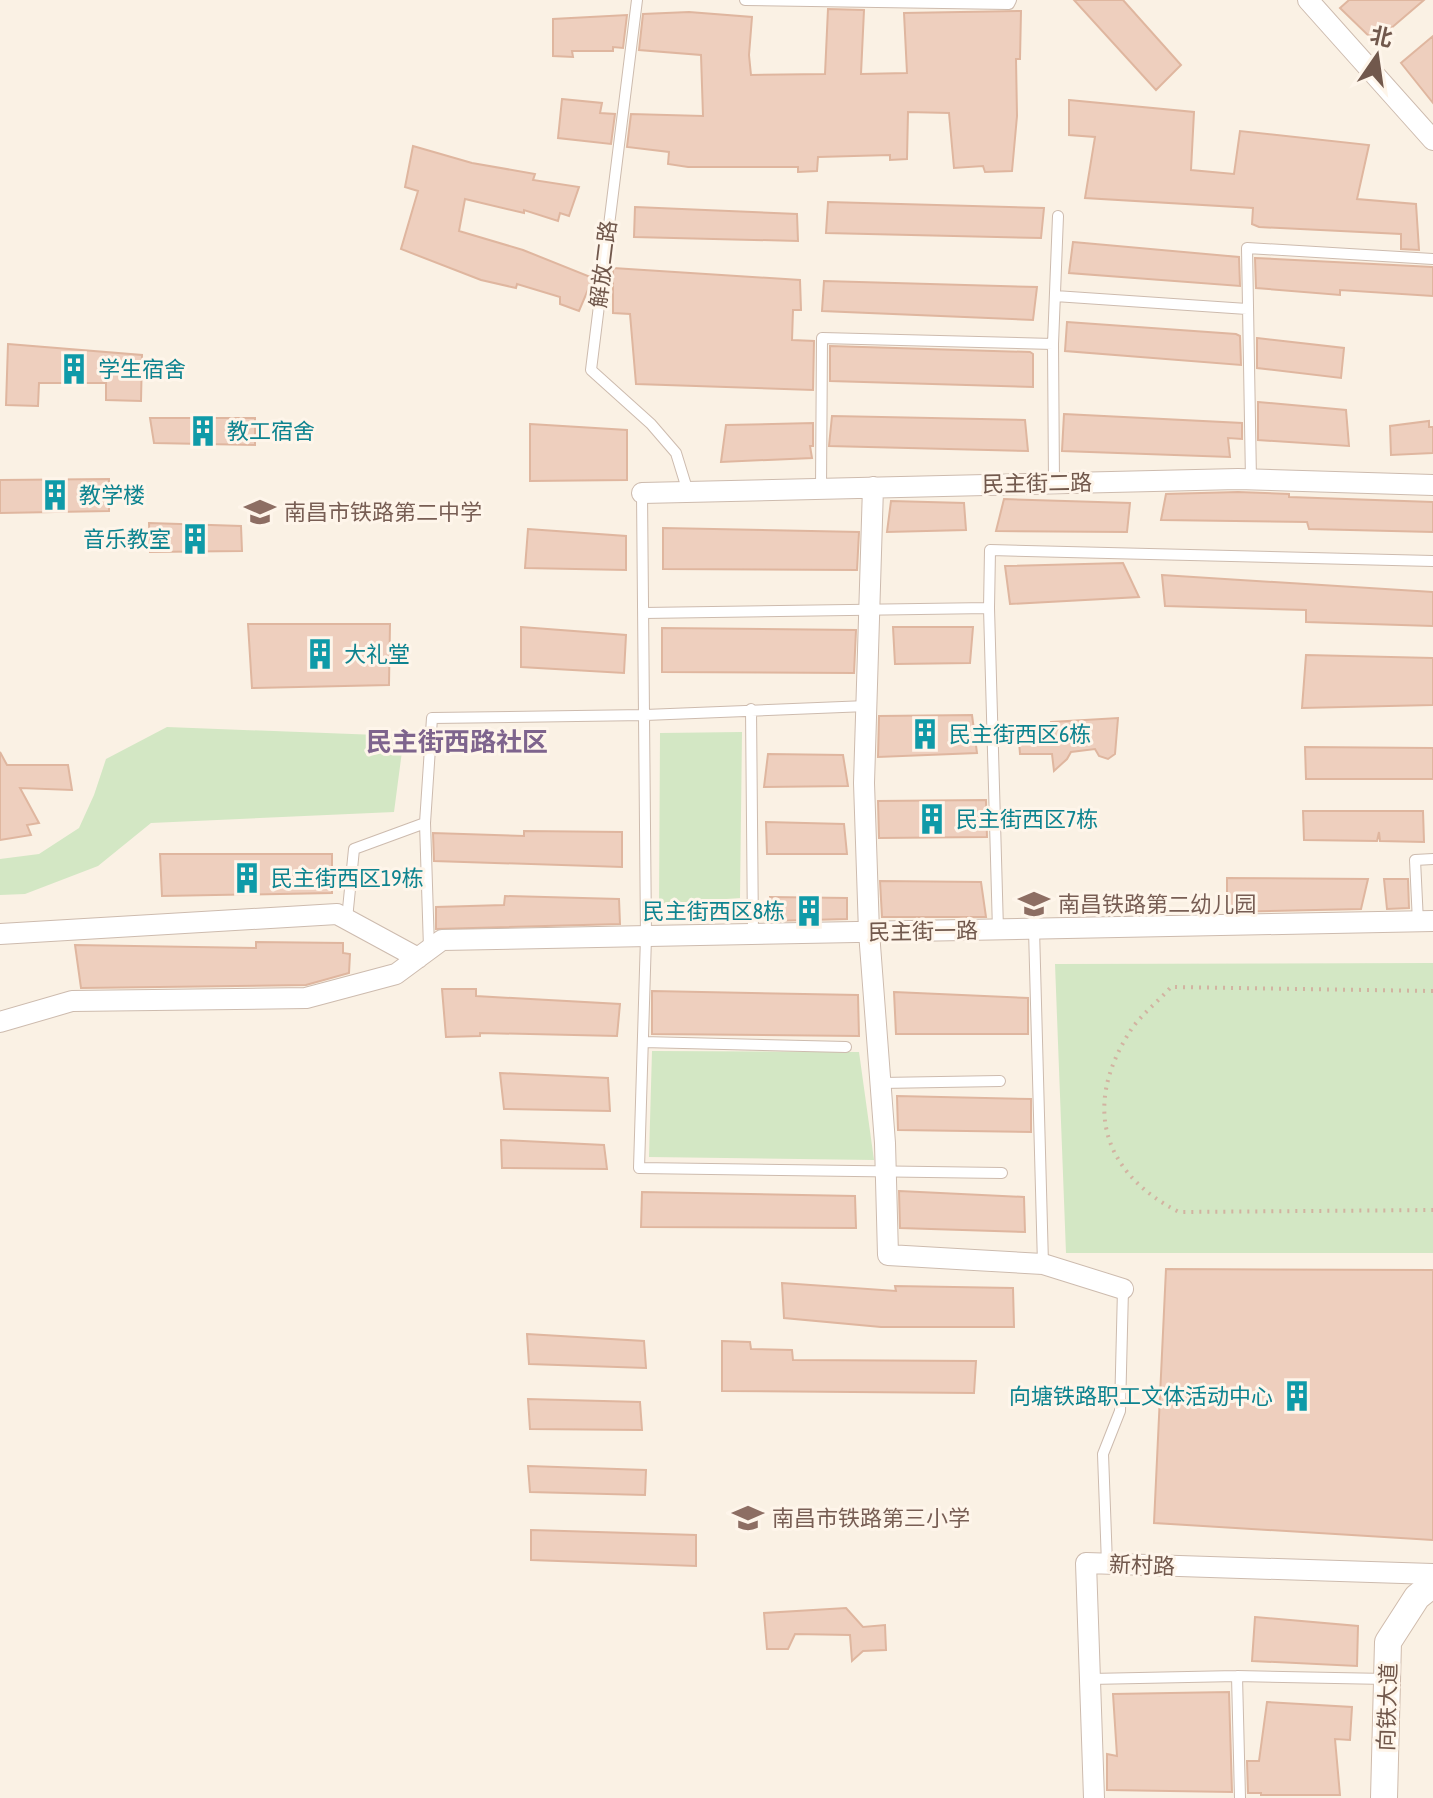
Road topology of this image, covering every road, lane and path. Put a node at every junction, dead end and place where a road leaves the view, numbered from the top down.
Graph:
1 (637, 0) edge
2 (745, 0) edge
3 (1011, 0) edge
4 (1308, 0) edge
5 (1433, 140) edge
6 (1058, 216) dead end
7 (1433, 259) edge
8 (1055, 296) junction
9 (1247, 309) junction
10 (1053, 344) junction
11 (1251, 480) junction
12 (1054, 483) junction
13 (1433, 485) edge
14 (873, 487) junction
15 (821, 489) junction
16 (688, 492) junction
17 (642, 493) joint
18 (1433, 561) edge
19 (870, 608) junction
20 (989, 608) junction
21 (644, 613) junction
22 (867, 706) junction
23 (751, 709) junction
24 (645, 715) junction
25 (425, 823) junction
26 (1433, 859) edge
27 (347, 919) junction
28 (1426, 921) edge
29 (1034, 929) junction
30 (998, 930) junction
31 (869, 932) junction
32 (0, 934) edge
33 (753, 934) junction
34 (646, 937) junction
35 (423, 954) junction
36 (1433, 991) edge
37 (0, 1022) edge
38 (643, 1042) junction
39 (846, 1047) dead end
40 (1000, 1081) dead end
41 (881, 1083) junction
42 (886, 1172) junction
43 (1002, 1173) dead end
44 (1433, 1210) edge
45 (1043, 1264) junction
46 (1123, 1289) joint
47 (1107, 1564) junction
48 (1433, 1574) edge
49 (1433, 1584) edge
50 (1237, 1676) junction
51 (1090, 1679) junction
52 (1387, 1679) junction
53 (1094, 1798) edge
54 (1240, 1798) edge
55 (1384, 1798) edge

1 - 16 lane, 解放二路
2 - 3 lane
4 - 5 street
6 - 8 lane
7 - 9 lane
8 - 9 lane
8 - 10 lane
9 - 11 lane
10 - 12 lane
10 - 15 lane
11 - 12 street, 民主街二路
11 - 13 street, 民主街二路
12 - 14 street, 民主街二路
14 - 15 street, 民主街二路
14 - 19 street
15 - 16 street, 民主街二路
16 - 17 street, 民主街二路
17 - 21 lane
18 - 20 lane
19 - 20 lane
19 - 21 lane
19 - 22 street
20 - 30 lane
21 - 24 lane
22 - 23 lane
22 - 31 street
23 - 24 lane
23 - 33 lane
24 - 25 lane
24 - 34 lane
25 - 27 lane
25 - 35 lane
26 - 28 lane
27 - 32 street
27 - 35 street
28 - 29 street, 民主街一路
29 - 30 street, 民主街一路
29 - 45 lane
30 - 31 street, 民主街一路
31 - 33 street, 民主街一路
31 - 41 street
33 - 34 street, 民主街一路
34 - 35 street, 民主街一路
34 - 38 lane
35 - 37 street, 民主街一路
36 - 44 path
38 - 39 lane
38 - 42 lane
40 - 41 lane
41 - 42 street
42 - 43 lane
42 - 45 street
45 - 46 street
46 - 47 lane
47 - 48 street, 新村路
47 - 51 street, 新村路
49 - 52 street, 向铁大道
50 - 51 lane
50 - 52 lane
50 - 54 lane
51 - 53 street, 新村路
52 - 55 street, 向铁大道

